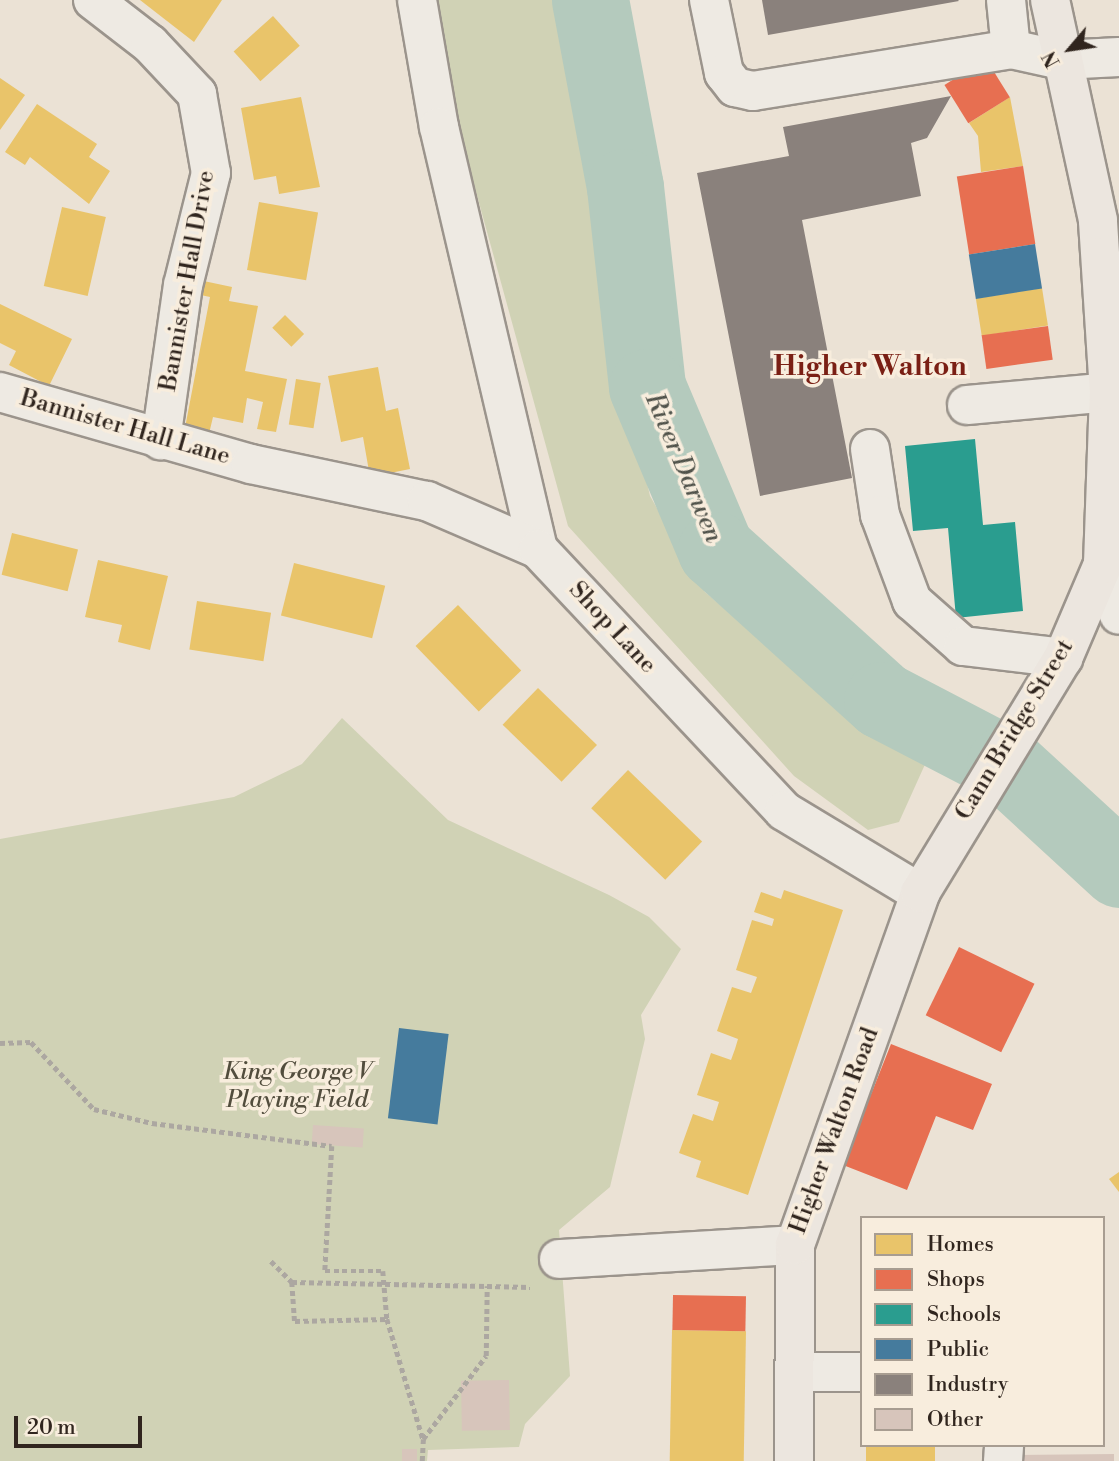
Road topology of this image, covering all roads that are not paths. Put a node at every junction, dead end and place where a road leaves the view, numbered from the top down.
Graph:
1 (93, 0) edge
2 (417, 0) edge
3 (709, 0) edge
4 (1006, 0) edge
5 (1050, 0) edge
6 (1012, 49) junction
7 (1119, 57) edge
8 (1061, 60) junction
9 (1109, 219) edge
10 (0, 392) edge
11 (1109, 393) junction
12 (967, 405) dead end
13 (162, 440) junction
14 (870, 449) dead end
15 (251, 464) joint
16 (538, 550) junction
17 (1103, 564) junction
18 (1119, 615) edge
19 (1055, 670) junction
20 (920, 893) junction
21 (795, 1245) junction
22 (559, 1259) road end
23 (796, 1372) junction
24 (860, 1373) edge
25 (794, 1461) edge

1 - 13 street, Bannister Hall Drive
2 - 16 street
3 - 6 street
4 - 6 street
5 - 8 main road, Cann Bridge Street
6 - 8 street
7 - 8 street
8 - 9 main road, Cann Bridge Street
9 - 11 main road, Cann Bridge Street
10 - 13 street, Bannister Hall Lane
11 - 12 street
11 - 17 main road, Cann Bridge Street
13 - 15 street, Bannister Hall Lane
14 - 19 street
15 - 16 street, Shop Lane
16 - 20 street, Shop Lane
17 - 18 street, Cann Bridge Street
17 - 19 main road, Cann Bridge Street
19 - 20 main road, Cann Bridge Street
20 - 21 main road, Higher Walton Road
21 - 22 street
21 - 23 main road, Higher Walton Road
23 - 24 street
23 - 25 main road, Higher Walton Road

